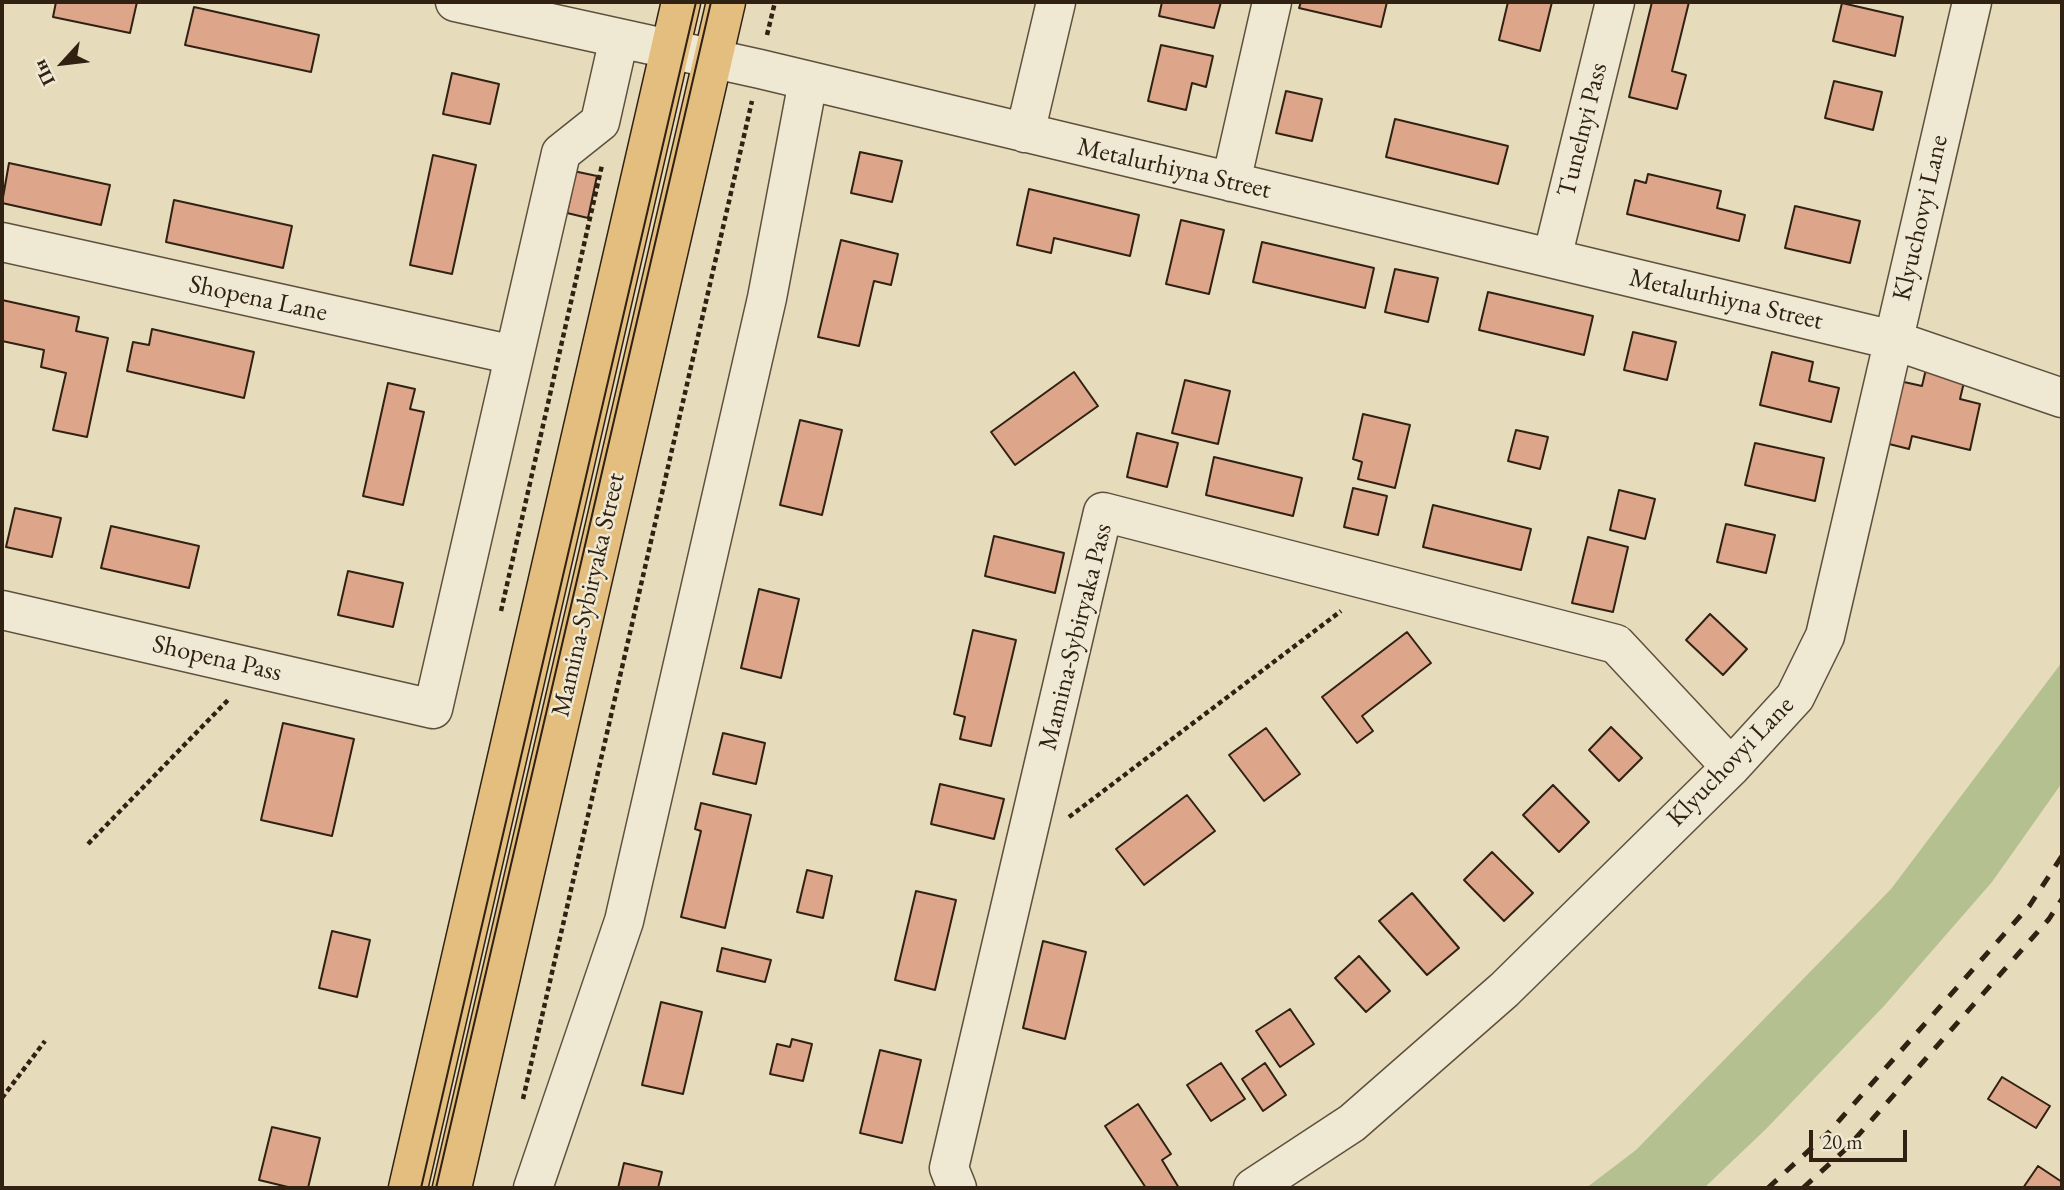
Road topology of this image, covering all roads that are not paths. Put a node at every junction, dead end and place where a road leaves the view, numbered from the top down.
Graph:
1 (455, 2) edge
2 (681, 2) edge
3 (726, 2) edge
4 (1056, 2) edge
5 (1272, 2) edge
6 (1615, 2) edge
7 (1972, 2) edge
8 (620, 38) junction
9 (670, 50) junction
10 (712, 59) junction
11 (808, 81) junction
12 (1025, 133) junction
13 (1231, 182) junction
14 (2, 242) edge
15 (1552, 258) junction
16 (1893, 340) junction
17 (514, 355) junction
18 (2062, 398) edge
19 (2, 610) edge
20 (1731, 767) junction
21 (408, 1188) edge
22 (452, 1188) edge
23 (533, 1188) edge
24 (957, 1188) edge
25 (1254, 1188) edge

1 - 8 street, Metalurhiyna Street
2 - 9 main road, Mamina-Sybiryaka Street
3 - 10 main road, Mamina-Sybiryaka Street
4 - 12 street
5 - 13 street
6 - 15 street, Tunelnyi Pass
7 - 16 street, Klyuchovyi Lane
8 - 9 street, Metalurhiyna Street
8 - 17 street
9 - 10 street, Metalurhiyna Street
9 - 21 main road, Mamina-Sybiryaka Street
10 - 11 street, Metalurhiyna Street
10 - 22 main road, Mamina-Sybiryaka Street
11 - 12 street, Metalurhiyna Street
11 - 23 street
12 - 13 street, Metalurhiyna Street
13 - 15 street, Metalurhiyna Street
14 - 17 street, Shopena Lane
15 - 16 street, Metalurhiyna Street
16 - 18 street, Metalurhiyna Street
16 - 20 street, Klyuchovyi Lane
17 - 19 street, Shopena Pass
20 - 24 street, Mamina-Sybiryaka Pass
20 - 25 street, Klyuchovyi Lane

